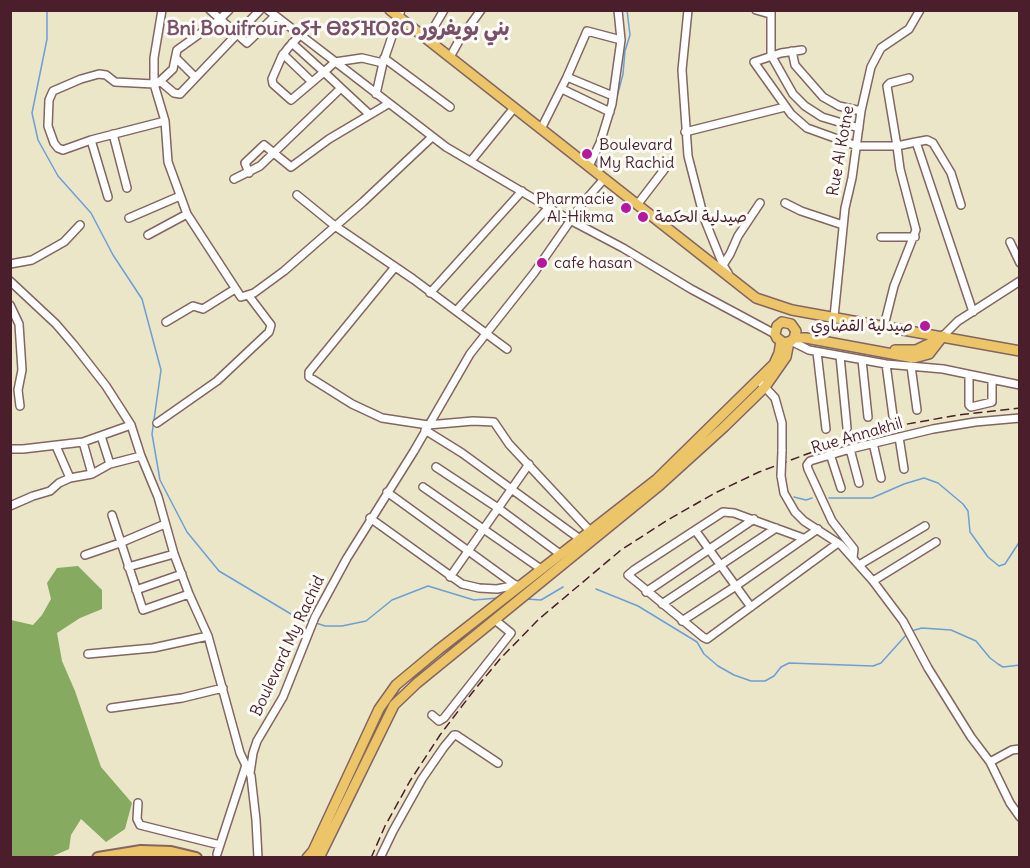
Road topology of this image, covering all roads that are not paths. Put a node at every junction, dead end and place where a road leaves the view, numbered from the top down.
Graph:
1 (210, 10) edge
2 (229, 10) edge
3 (260, 10) edge
4 (268, 10) edge
5 (390, 10) edge
6 (444, 10) edge
7 (481, 10) edge
8 (618, 10) edge
9 (688, 10) edge
10 (756, 10) edge
11 (920, 10) edge
12 (163, 11) edge
13 (770, 12) edge
14 (400, 14) edge
15 (275, 16) junction
16 (219, 20) junction
17 (236, 34) junction
18 (300, 35) junction
19 (427, 39) junction
20 (621, 39) junction
21 (292, 43) junction
22 (802, 50) dead end
23 (792, 51) junction
24 (283, 54) junction
25 (771, 55) junction
26 (450, 57) junction
27 (176, 58) junction
28 (383, 60) junction
29 (335, 62) junction
30 (324, 72) junction
31 (195, 77) junction
32 (567, 77) junction
33 (909, 78) dead end
34 (312, 82) junction
35 (156, 84) junction
36 (341, 88) junction
37 (561, 89) junction
38 (376, 94) junction
39 (613, 96) junction
40 (388, 104) junction
41 (450, 106) dead end
42 (785, 107) junction
43 (514, 108) junction
44 (861, 111) junction
45 (610, 112) junction
46 (369, 114) junction
47 (165, 121) junction
48 (859, 128) junction
49 (541, 129) junction
50 (685, 132) junction
51 (113, 134) junction
52 (432, 136) junction
53 (91, 140) junction
54 (916, 142) junction
55 (857, 146) junction
56 (897, 146) junction
57 (274, 153) junction
58 (471, 161) junction
59 (670, 162) dead end
60 (588, 166) junction
61 (249, 173) junction
62 (234, 179) dead end
63 (604, 179) junction
64 (127, 188) dead end
65 (522, 191) junction
66 (297, 195) dead end
67 (180, 196) junction
68 (108, 197) dead end
69 (760, 203) dead end
70 (785, 203) dead end
71 (637, 205) junction
72 (961, 205) dead end
73 (549, 207) junction
74 (187, 214) junction
75 (129, 218) dead end
76 (570, 220) junction
77 (80, 225) dead end
78 (843, 225) junction
79 (335, 226) junction
80 (148, 235) dead end
81 (881, 237) dead end
82 (915, 237) junction
83 (1010, 242) dead end
84 (1020, 263) edge
85 (10, 264) edge
86 (723, 265) junction
87 (395, 267) junction
88 (732, 280) junction
89 (10, 281) edge
90 (1020, 281) edge
91 (235, 289) junction
92 (430, 293) junction
93 (249, 296) junction
94 (10, 304) edge
95 (456, 311) junction
96 (973, 312) junction
97 (834, 318) junction
98 (166, 321) dead end
99 (884, 326) junction
100 (486, 332) junction
101 (786, 336) junction
102 (943, 336) junction
103 (507, 349) dead end
104 (1020, 351) edge
105 (817, 352) junction
106 (840, 356) junction
107 (862, 360) junction
108 (886, 364) junction
109 (911, 366) junction
110 (969, 375) junction
111 (992, 380) junction
112 (762, 383) junction
113 (1020, 385) edge
114 (20, 406) dead end
115 (917, 410) dead end
116 (893, 416) dead end
117 (868, 417) dead end
118 (1020, 418) edge
119 (157, 423) dead end
120 (131, 425) junction
121 (426, 428) junction
122 (847, 428) dead end
123 (826, 429) dead end
124 (101, 436) junction
125 (899, 437) junction
126 (83, 442) junction
127 (873, 443) junction
128 (56, 446) junction
129 (850, 448) junction
130 (10, 449) edge
131 (830, 454) junction
132 (141, 456) junction
133 (110, 464) junction
134 (529, 464) junction
135 (436, 467) dead end
136 (904, 469) dead end
137 (92, 474) junction
138 (69, 478) junction
139 (880, 478) dead end
140 (859, 483) dead end
141 (423, 487) dead end
142 (841, 488) dead end
143 (511, 489) junction
144 (387, 492) junction
145 (10, 506) edge
146 (498, 508) junction
147 (111, 515) dead end
148 (370, 518) junction
149 (754, 519) junction
150 (165, 524) junction
151 (925, 526) dead end
152 (776, 528) junction
153 (818, 529) junction
154 (484, 530) junction
155 (695, 530) junction
156 (590, 531) junction
157 (580, 538) junction
158 (803, 538) junction
159 (936, 542) dead end
160 (120, 543) junction
161 (838, 543) junction
162 (708, 548) junction
163 (469, 551) junction
164 (174, 554) junction
165 (560, 554) junction
166 (85, 555) dead end
167 (852, 558) junction
168 (859, 565) junction
169 (721, 566) junction
170 (128, 567) junction
171 (541, 569) junction
172 (182, 573) junction
173 (450, 577) junction
174 (873, 581) junction
175 (517, 586) junction
176 (736, 586) junction
177 (136, 590) junction
178 (646, 592) junction
179 (189, 594) junction
180 (662, 604) junction
181 (751, 607) junction
182 (495, 620) junction
183 (682, 621) junction
184 (208, 636) junction
185 (88, 654) dead end
186 (223, 688) junction
187 (111, 708) dead end
188 (432, 716) dead end
189 (1020, 749) edge
190 (990, 762) junction
191 (498, 764) dead end
192 (246, 765) junction
193 (250, 773) junction
194 (138, 803) dead end
195 (1020, 817) edge
196 (220, 845) junction
197 (256, 845) junction
198 (217, 854) dead end
199 (98, 858) edge
200 (196, 858) edge
201 (253, 858) edge
202 (258, 858) edge
203 (307, 858) edge
204 (319, 858) edge
205 (380, 858) edge

1 - 16 street
2 - 16 street
3 - 17 street
4 - 15 street
5 - 14 main road
6 - 19 street
7 - 26 street
8 - 20 street
9 - 50 street
10 - 13 street
11 - 44 street, Rue Al Kotne
12 - 35 street
13 - 25 street
14 - 19 main road
14 - 28 street
15 - 17 street
15 - 18 street
16 - 17 street
16 - 27 street
17 - 31 street
18 - 21 street
18 - 29 street
19 - 26 main road
20 - 32 street
20 - 39 street
21 - 24 street
21 - 30 street
22 - 23 street
23 - 25 street
23 - 44 street
24 - 34 street
24 - 34 street
25 - 42 street
25 - 48 street
26 - 43 main road
27 - 31 street
27 - 35 street
28 - 29 street
28 - 38 street
28 - 41 street
29 - 30 street
29 - 38 street
30 - 34 street
30 - 36 street
31 - 35 street
32 - 37 street
32 - 39 street
33 - 56 street
35 - 47 street
35 - 53 street
36 - 46 street
36 - 57 street
37 - 45 street
37 - 49 street
38 - 40 street
39 - 45 street
40 - 46 street
40 - 52 street
42 - 50 street
42 - 55 street
43 - 49 main road
43 - 58 street
44 - 48 street, Rue Al Kotne
45 - 60 street
46 - 57 street
47 - 51 street
47 - 67 street
48 - 55 street, Rue Al Kotne
49 - 60 main road
50 - 86 street
51 - 53 street
51 - 64 street
52 - 58 street
52 - 79 street
53 - 68 street
54 - 56 street
54 - 72 street
54 - 96 street
55 - 56 street
55 - 78 street, Rue Al Kotne
56 - 82 street
57 - 61 street
57 - 61 street
58 - 65 street
59 - 71 street
60 - 63 main road
61 - 62 street
63 - 71 main road
63 - 76 street, Boulevard My Rachid
65 - 73 street
65 - 92 street
66 - 79 street
67 - 74 street
67 - 75 street
69 - 86 street
70 - 78 street
71 - 88 main road
73 - 76 street
73 - 95 street
74 - 80 street
74 - 91 street
76 - 100 street, Boulevard My Rachid
76 - 101 street
77 - 85 street
78 - 97 street, Rue Al Kotne
79 - 87 street
79 - 93 street
81 - 82 street
82 - 99 street
83 - 84 street
86 - 88 street
87 - 92 street
87 - 121 street
88 - 97 main road
89 - 120 street
90 - 96 street
91 - 93 street
91 - 98 street
92 - 95 street
93 - 119 street
94 - 114 street
95 - 100 street
96 - 102 street
97 - 99 main road
99 - 102 main road
100 - 103 street
100 - 121 street, Boulevard My Rachid
101 - 102 main road
101 - 105 street
101 - 112 main road
102 - 104 main road
105 - 106 street
105 - 123 street
106 - 107 street
106 - 122 street
107 - 108 street
107 - 117 street
108 - 109 street
108 - 116 street
109 - 110 street
109 - 115 street
110 - 111 street
110 - 111 street
111 - 113 street
112 - 153 street, bridge
112 - 156 main road
112 - 182 main road
118 - 125 street, Rue Annakhil
120 - 124 street
120 - 132 street
121 - 134 street
121 - 143 street
121 - 144 street, Boulevard My Rachid
124 - 126 street
124 - 133 street
125 - 127 street, Rue Annakhil
125 - 136 street
126 - 128 street
126 - 137 street
127 - 129 street, Rue Annakhil
127 - 139 street
128 - 130 street
128 - 138 street
129 - 131 street, Rue Annakhil
129 - 140 street
131 - 142 street
131 - 167 street, Rue Annakhil
132 - 133 street
132 - 150 street
133 - 137 street
134 - 143 street
134 - 156 street
135 - 146 street
137 - 138 street
138 - 145 street
141 - 154 street
143 - 146 street
143 - 157 street
144 - 148 street, Boulevard My Rachid
144 - 163 street
146 - 154 street
146 - 165 street
147 - 160 street
148 - 173 street
148 - 193 street, Boulevard My Rachid
149 - 152 street
149 - 155 street
149 - 162 street
150 - 160 street
150 - 164 street
151 - 168 street
152 - 158 street
152 - 169 street
153 - 158 street
153 - 161 street
154 - 163 street
154 - 171 street
155 - 162 street
155 - 178 street
156 - 157 main road
157 - 165 main road
158 - 176 street
159 - 174 street
160 - 166 street
160 - 170 street
161 - 167 street
161 - 181 street
162 - 169 street
162 - 178 street
163 - 173 street
163 - 175 street
164 - 170 street
164 - 172 street
165 - 171 main road
167 - 168 street
168 - 174 street
169 - 176 street
169 - 180 street
170 - 177 street
171 - 175 main road
172 - 177 street
172 - 179 street
173 - 175 street
174 - 190 street
175 - 203 main road
176 - 181 street
176 - 183 street
177 - 179 street
178 - 180 street
179 - 184 street
180 - 183 street
181 - 183 street
182 - 188 street
182 - 204 main road
184 - 185 street
184 - 186 street
186 - 187 street
186 - 192 street
189 - 190 street
190 - 195 street
191 - 205 street
192 - 193 street
192 - 196 street
193 - 197 street
194 - 196 street
196 - 198 street
197 - 201 street
197 - 202 street
199 - 200 highway

